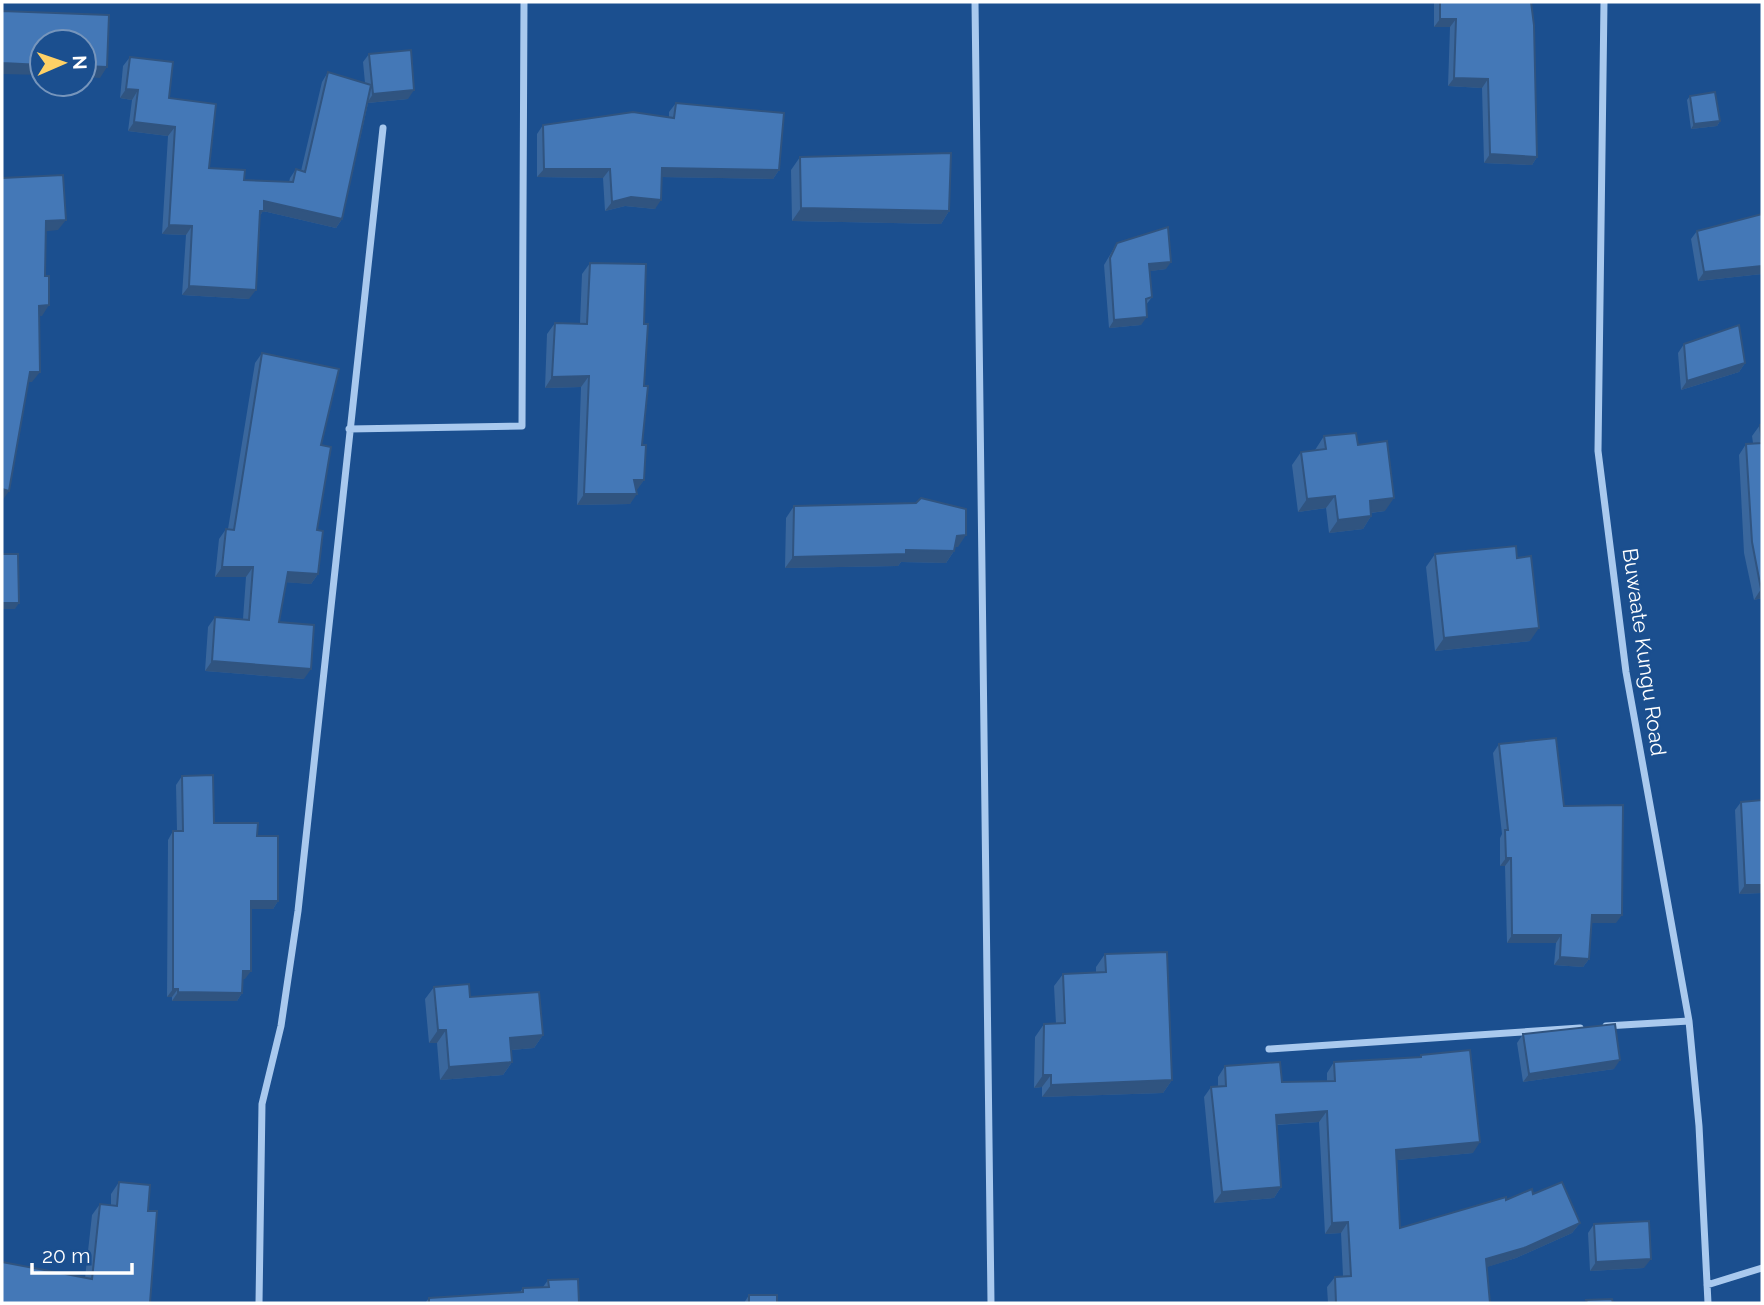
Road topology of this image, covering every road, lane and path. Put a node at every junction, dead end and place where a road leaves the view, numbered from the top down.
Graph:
1 (524, 2) edge
2 (975, 2) edge
3 (1604, 2) edge
4 (383, 128) dead end
5 (349, 429) junction
6 (1689, 1021) junction
7 (1269, 1049) dead end
8 (1762, 1268) edge
9 (1707, 1285) junction
10 (259, 1303) edge
11 (991, 1303) edge
12 (1709, 1303) edge

1 - 5 street
2 - 11 street
3 - 6 street, Buwaate Kungu Road
4 - 5 street
5 - 10 street
6 - 7 street
6 - 9 street, Buwaate Kungu Road
8 - 9 street
9 - 12 street, Buwaate Kungu Road

